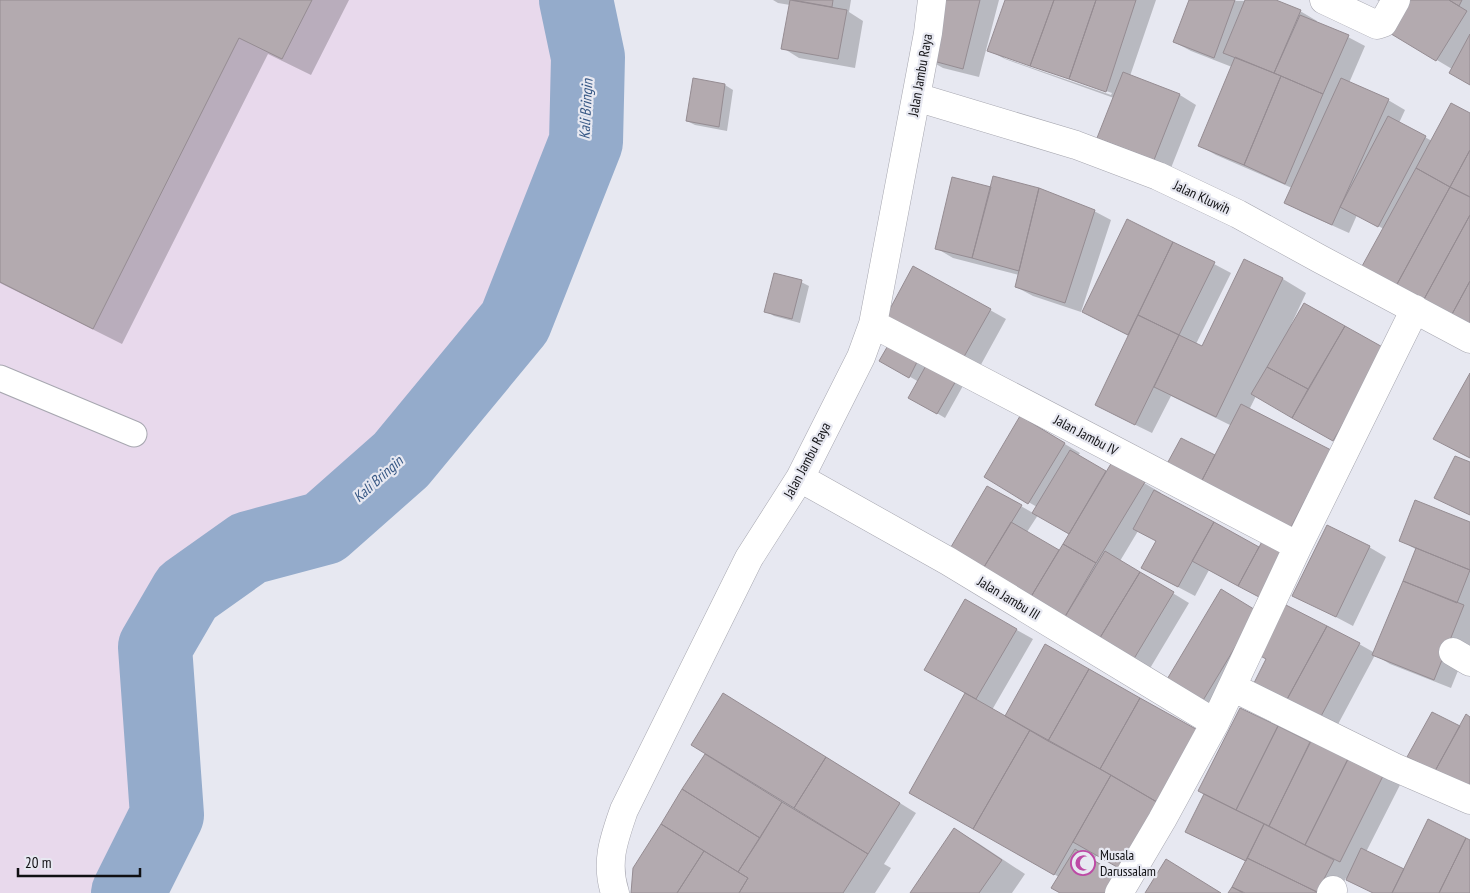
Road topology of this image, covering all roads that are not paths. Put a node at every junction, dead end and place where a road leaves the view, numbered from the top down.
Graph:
1 (932, 0) edge
2 (1324, 0) edge
3 (1396, 0) edge
4 (916, 97) junction
5 (1416, 309) junction
6 (873, 324) junction
7 (1470, 339) edge
8 (0, 378) edge
9 (134, 434) dead end
10 (800, 478) junction
11 (1298, 546) junction
12 (1232, 687) junction
13 (1215, 724) junction
14 (1470, 800) edge
15 (615, 893) edge
16 (1119, 893) edge

1 - 4 street, Jalan Jambu Raya
2 - 3 street
4 - 5 street, Jalan Kluwih
4 - 6 street, Jalan Jambu Raya
5 - 7 street, Jalan Kluwih
5 - 11 street
6 - 10 street, Jalan Jambu Raya
6 - 11 street, Jalan Jambu IV
8 - 9 lane
10 - 13 street, Jalan Jambu III
10 - 15 street, Jalan Jambu Raya
11 - 12 street
12 - 13 street
12 - 14 street
13 - 16 street

